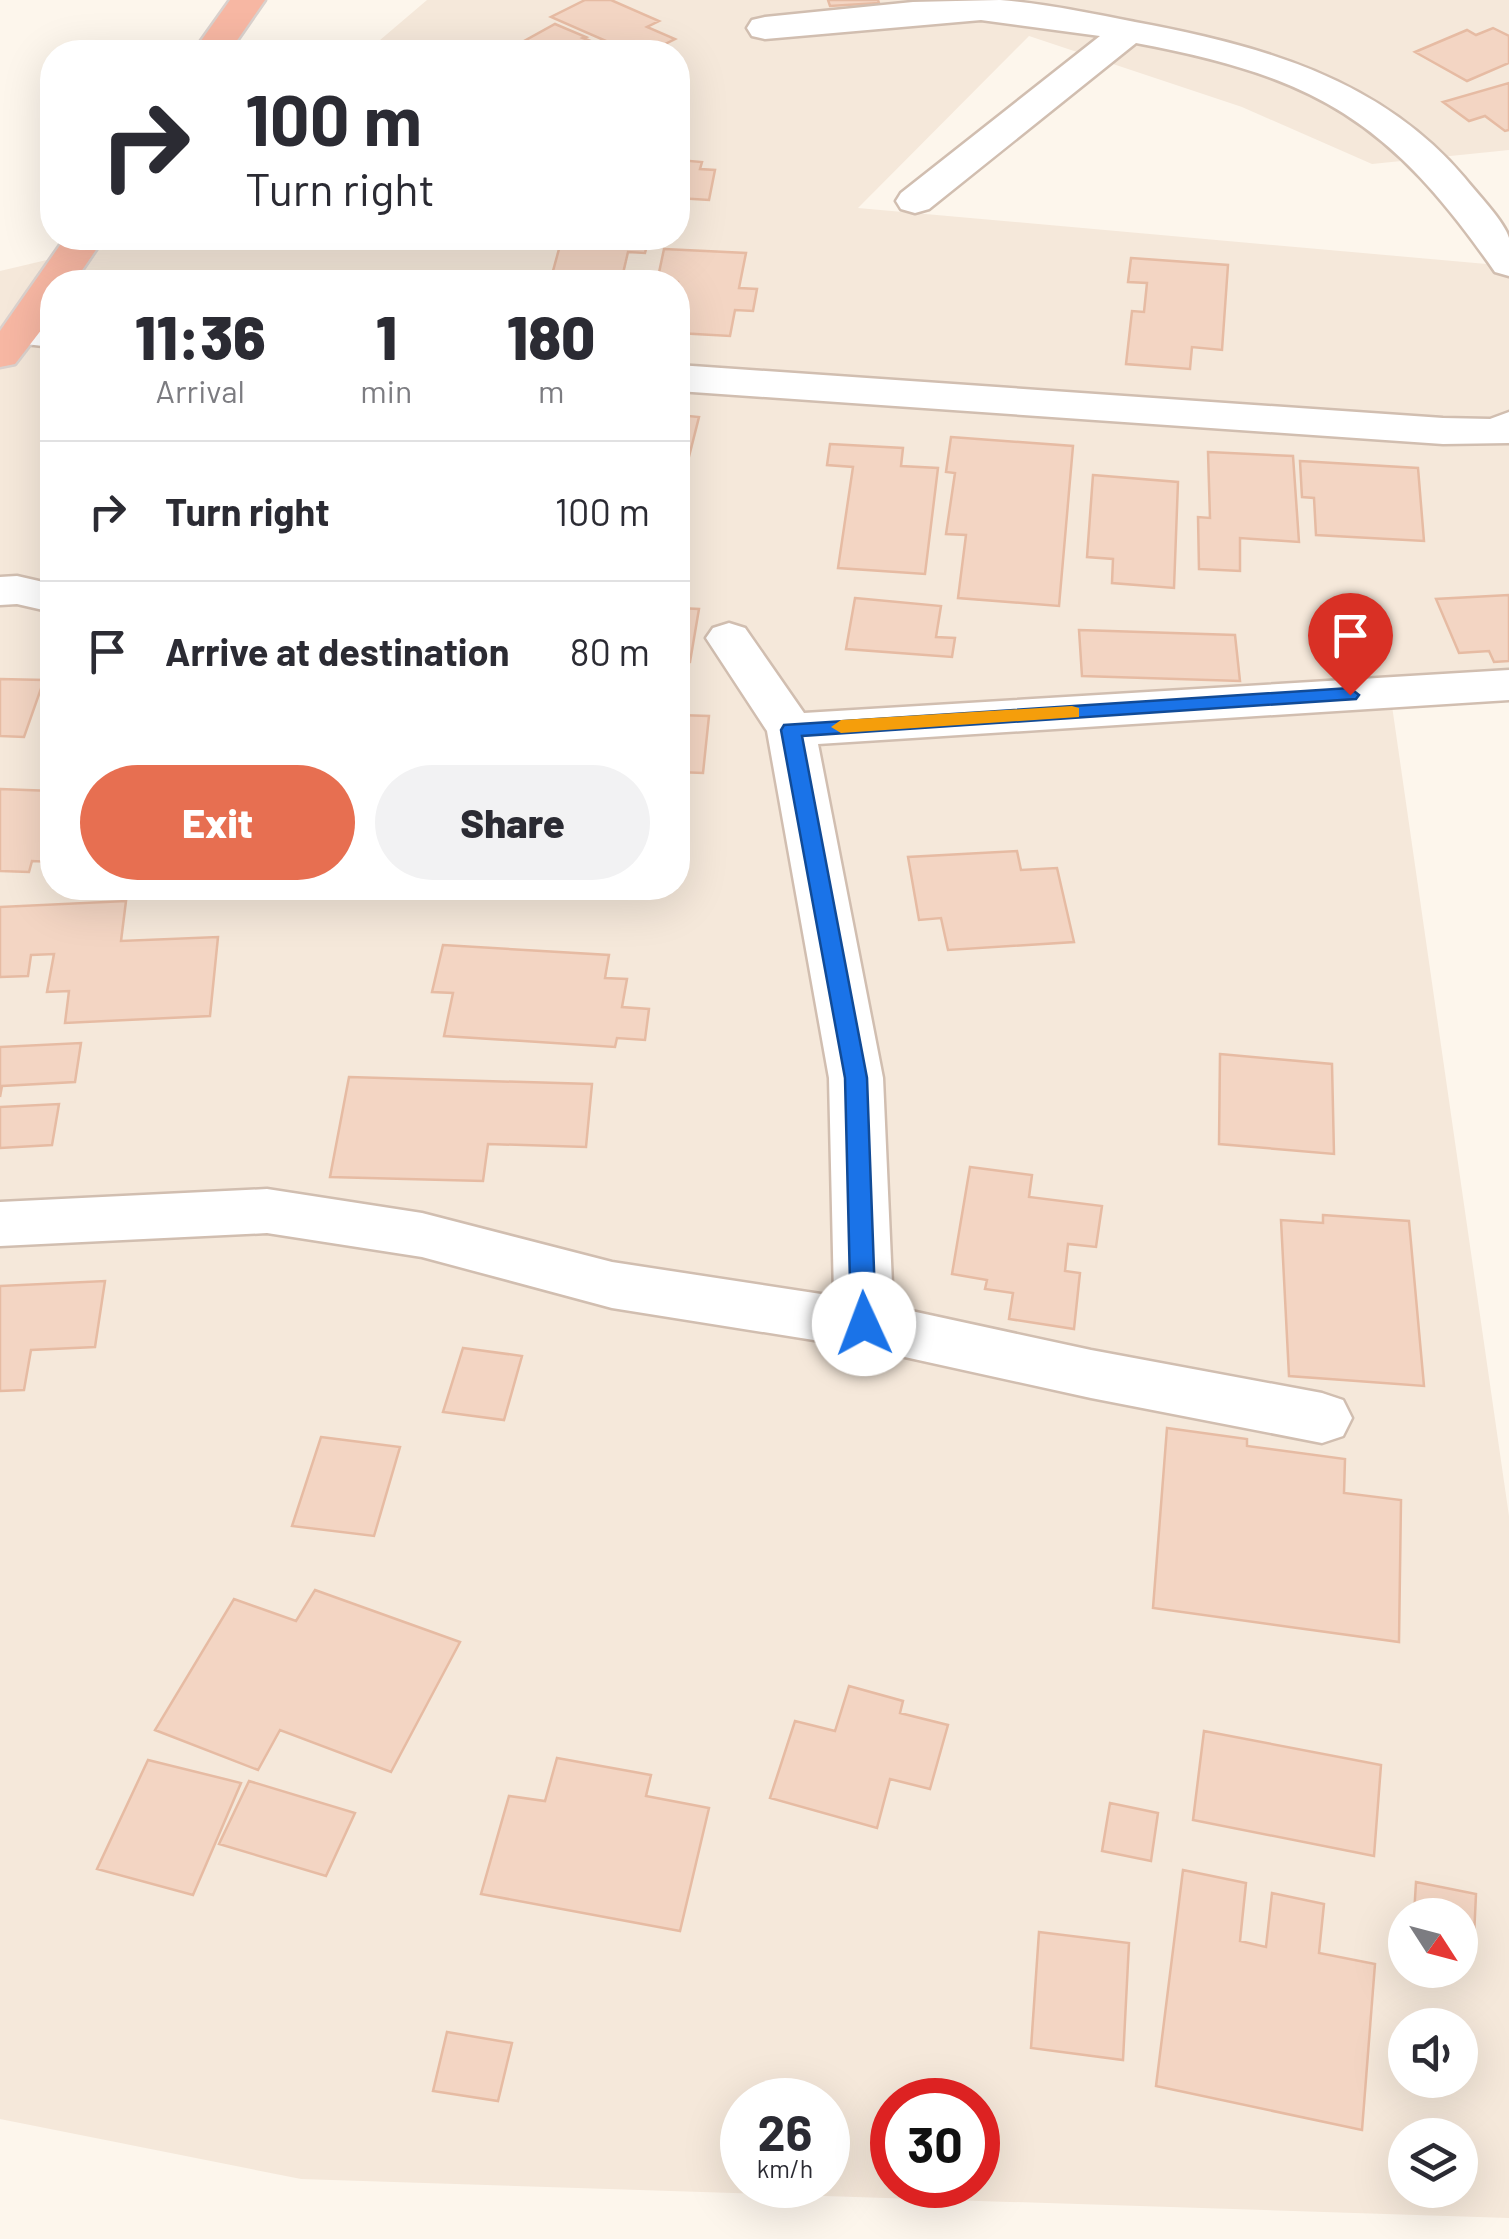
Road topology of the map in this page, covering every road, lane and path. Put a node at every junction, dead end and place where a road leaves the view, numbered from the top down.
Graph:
1 (248, 0) edge
2 (766, 28) dead end
3 (1129, 31) junction
4 (219, 40) edge
5 (915, 202) dead end
6 (1509, 264) edge
7 (40, 310) edge
8 (25, 341) edge
9 (690, 379) edge
10 (1509, 425) edge
11 (0, 592) edge
12 (40, 595) edge
13 (729, 638) dead end
14 (1509, 685) edge
15 (791, 730) junction
16 (0, 1224) edge
17 (864, 1324) junction
18 (1322, 1418) dead end

1 - 4 highway
2 - 3 street
3 - 5 street
3 - 6 street
7 - 8 highway
9 - 10 street
11 - 12 street
13 - 15 street
14 - 15 street
15 - 17 street
16 - 17 street
17 - 18 street

